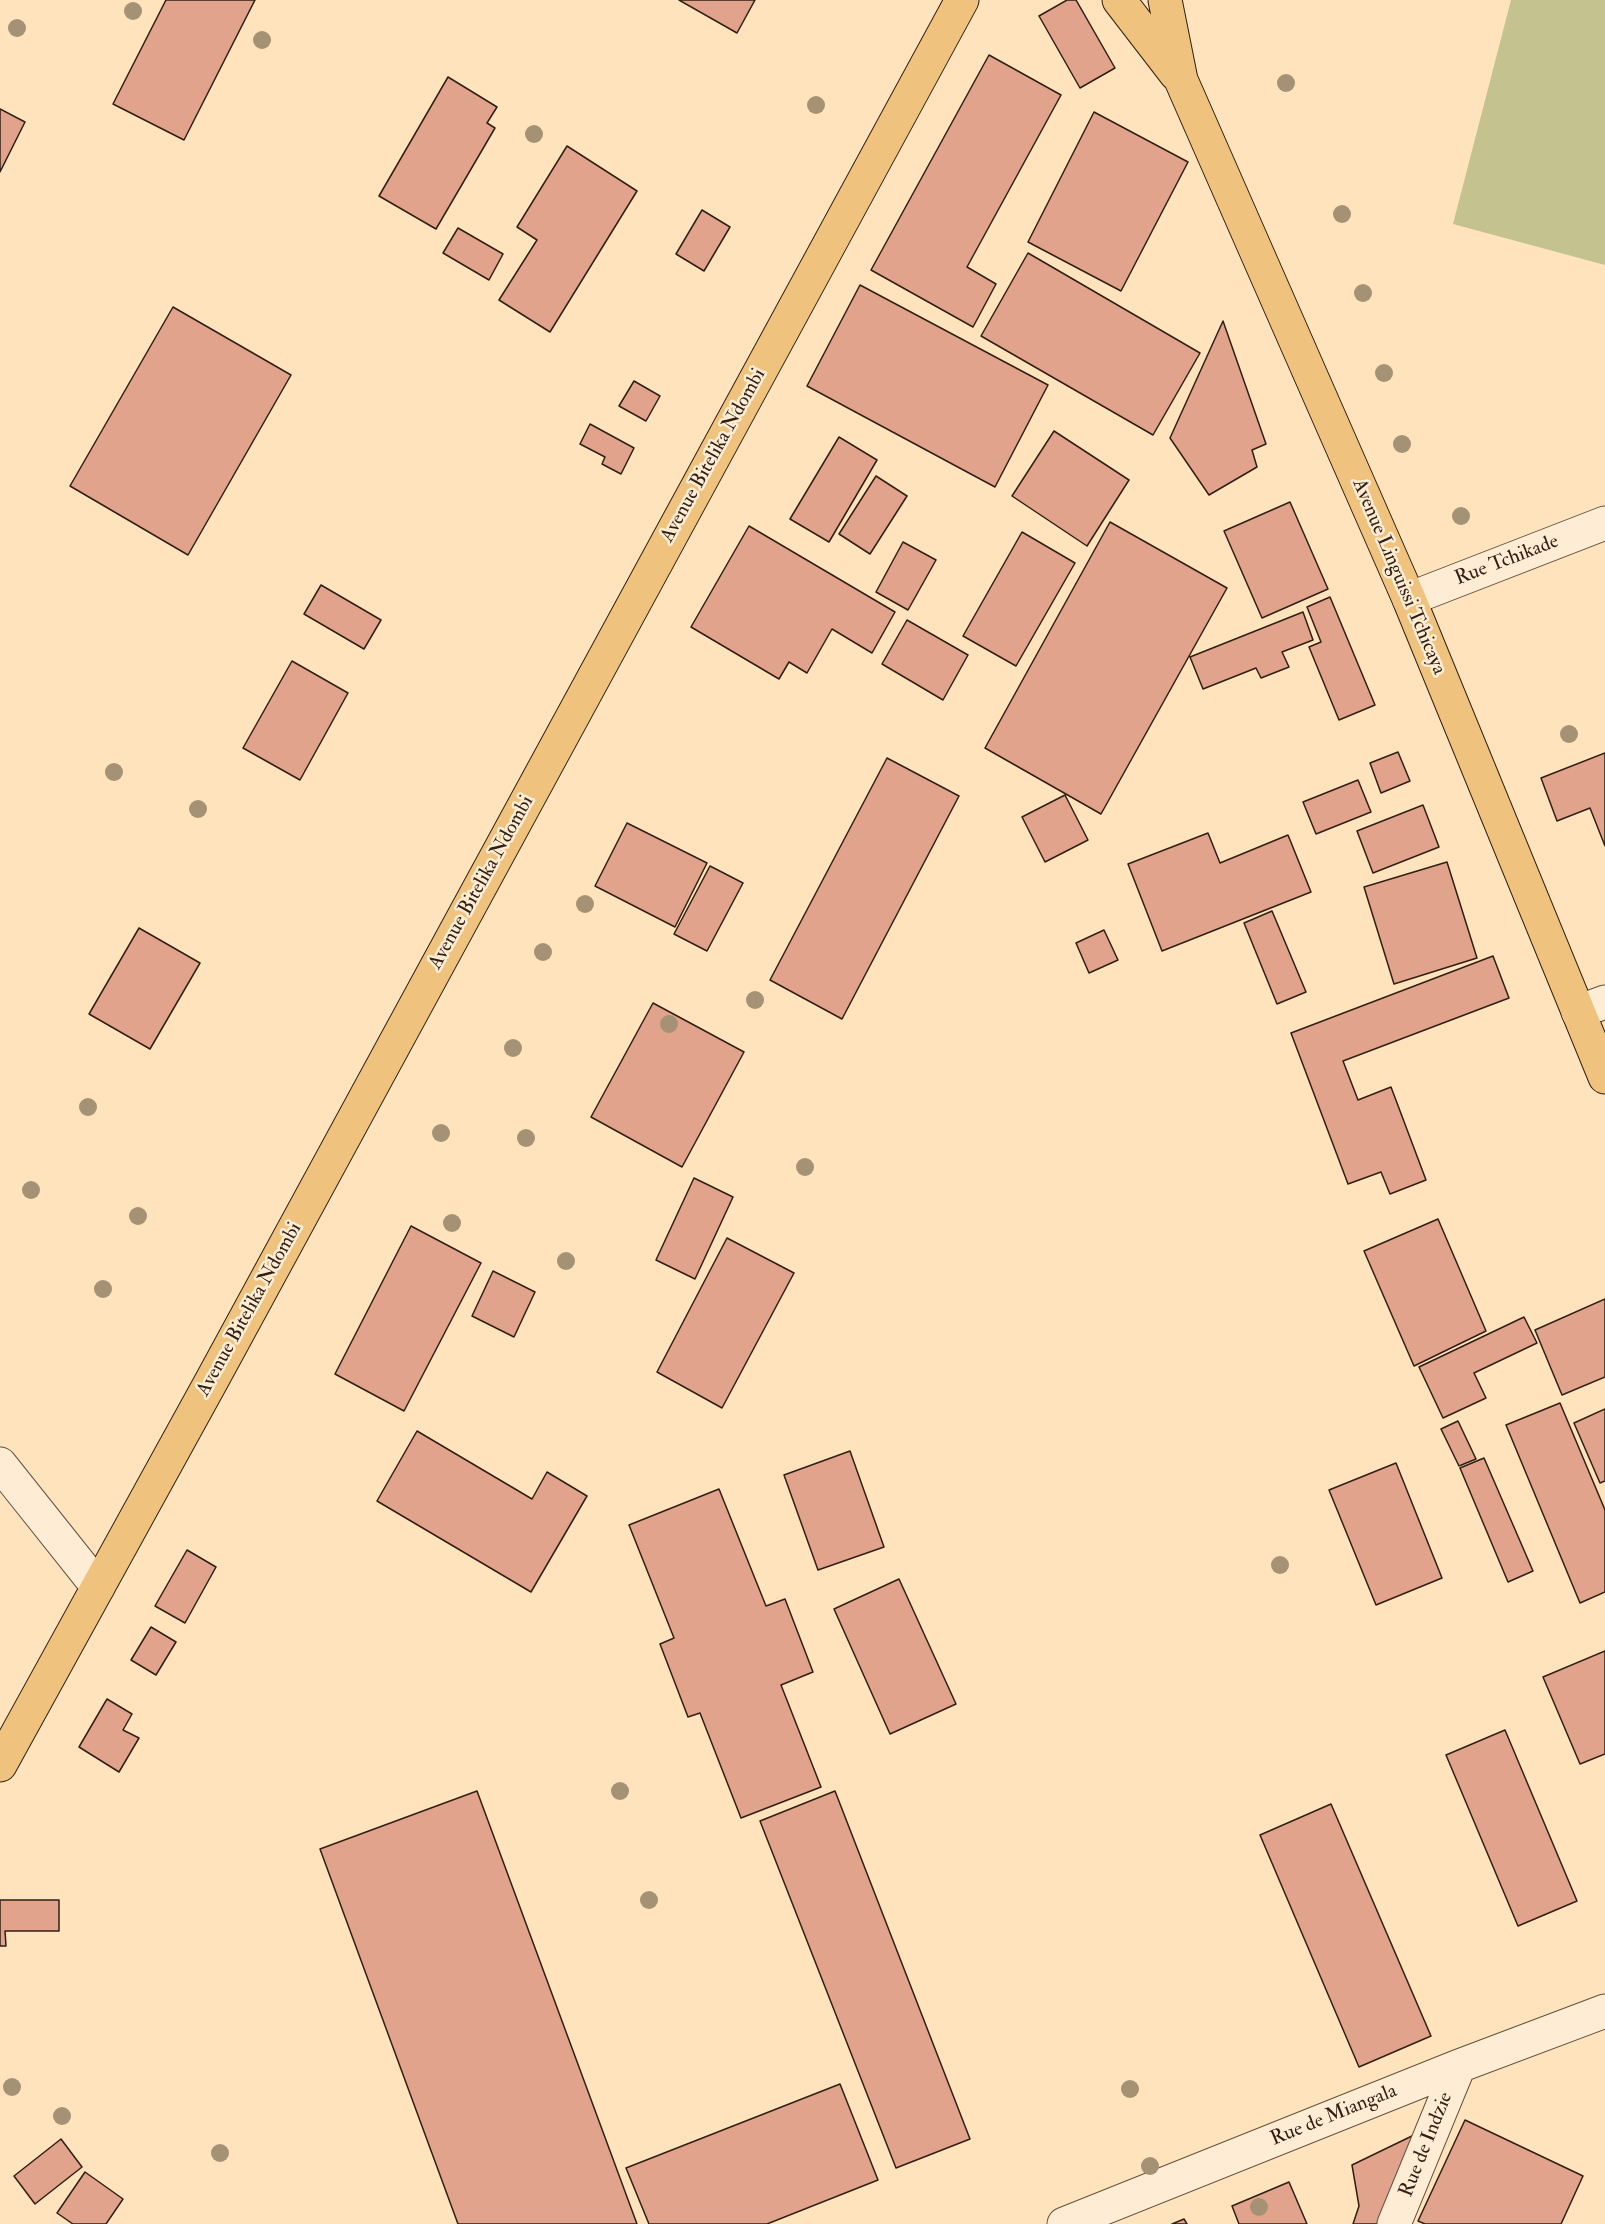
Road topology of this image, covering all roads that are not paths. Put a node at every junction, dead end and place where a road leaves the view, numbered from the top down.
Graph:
1 (962, 0) edge
2 (1119, 0) edge
3 (1165, 0) edge
4 (1181, 80) junction
5 (1605, 523) edge
6 (1409, 599) junction
7 (1592, 1007) edge
8 (1605, 1077) edge
9 (0, 1464) edge
10 (98, 1587) junction
11 (0, 1765) edge
12 (1605, 2011) edge
13 (1459, 2066) junction
14 (1064, 2224) edge
15 (1395, 2224) edge

1 - 10 main road, Avenue Bitelika Ndombi
2 - 4 main road
3 - 4 main road
4 - 6 main road, Avenue Linguissi Tchicaya
5 - 6 street, Rue Tchikade
6 - 7 main road, Avenue Linguissi Tchicaya
7 - 8 main road, Avenue Linguissi Tchicaya
9 - 10 street
10 - 11 main road, Avenue Bitelika Ndombi
12 - 13 street, Rue de Miangala
13 - 14 street, Rue de Miangala
13 - 15 street, Rue de Indzie

